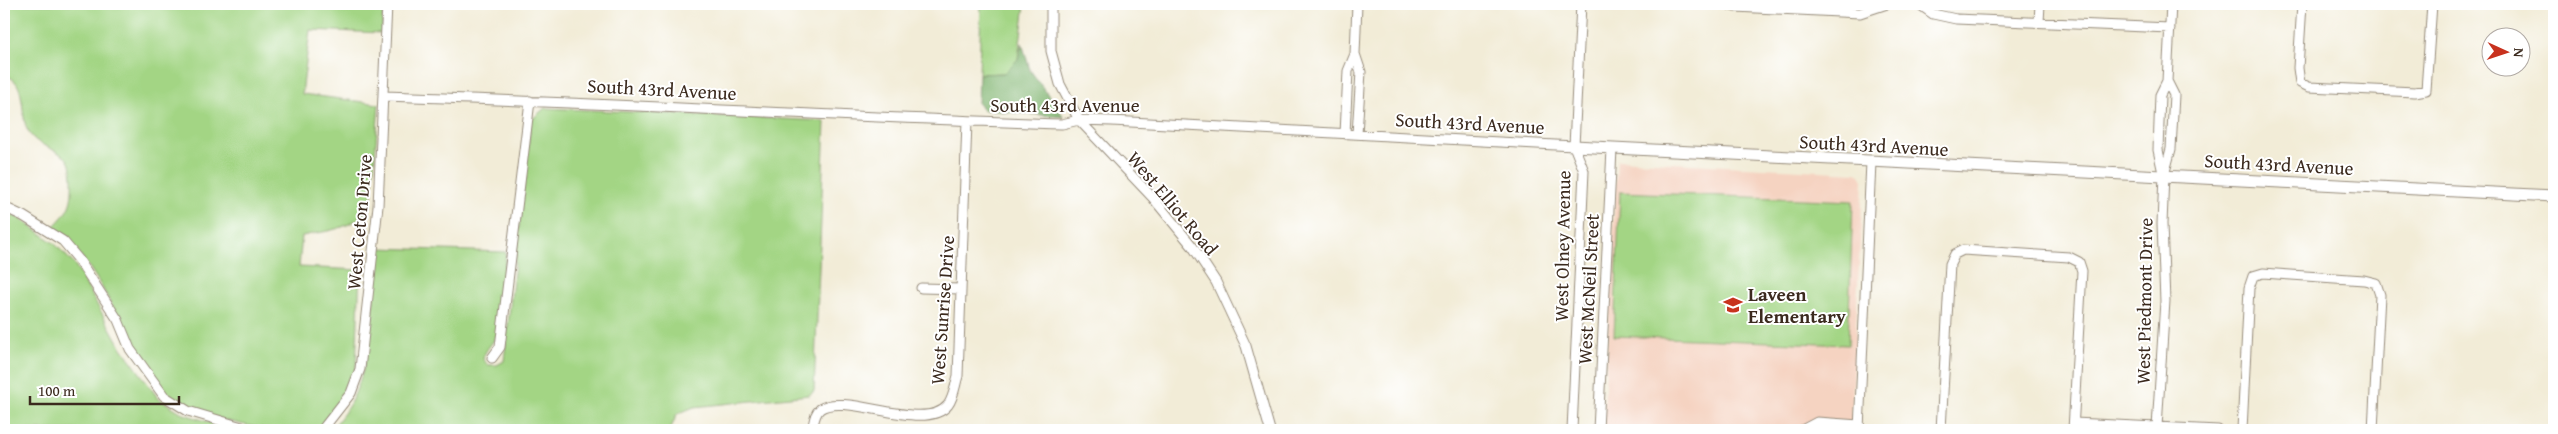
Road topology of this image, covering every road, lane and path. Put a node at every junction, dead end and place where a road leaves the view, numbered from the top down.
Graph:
1 (387, 4) edge
2 (1051, 4) edge
3 (1357, 4) edge
4 (1581, 4) edge
5 (1725, 4) edge
6 (1887, 4) edge
7 (1919, 4) edge
8 (2040, 4) edge
9 (2172, 4) edge
10 (2302, 4) edge
11 (2432, 4) edge
12 (2040, 22) junction
13 (2170, 28) junction
14 (1355, 54) junction
15 (2168, 81) junction
16 (1346, 90) junction
17 (1360, 90) junction
18 (384, 96) junction
19 (530, 100) junction
20 (1079, 120) junction
21 (967, 122) junction
22 (1345, 134) junction
23 (1357, 134) junction
24 (1574, 146) junction
25 (1612, 149) junction
26 (1871, 162) junction
27 (2164, 175) junction
28 (2554, 196) edge
29 (4, 208) edge
30 (921, 288) dead end
31 (961, 289) junction
32 (492, 358) dead end
33 (1825, 426) edge
34 (2074, 426) edge
35 (2157, 427) junction
36 (1859, 428) edge
37 (252, 430) edge
38 (322, 430) edge
39 (812, 430) edge
40 (1270, 430) edge
41 (1572, 430) edge
42 (1598, 430) edge
43 (1802, 430) edge
44 (1941, 430) edge
45 (2218, 430) edge
46 (2242, 430) edge
47 (2373, 430) edge

1 - 18 street, West Ceton Drive
2 - 20 street, West Elliot Road
3 - 14 street
4 - 24 street, West Olney Avenue
5 - 6 street
7 - 12 street
8 - 12 street
9 - 13 street
10 - 11 street
12 - 13 street
13 - 15 street
14 - 16 street
14 - 17 street
15 - 27 street, West Piedmont Drive
15 - 27 street, West Piedmont Drive
16 - 17 street
16 - 22 street
17 - 23 street
18 - 19 street, South 43rd Avenue
18 - 38 street, West Ceton Drive
19 - 21 street, South 43rd Avenue
19 - 32 street
20 - 21 street, South 43rd Avenue
20 - 22 street, South 43rd Avenue
20 - 40 street, West Elliot Road
21 - 31 street, West Sunrise Drive
22 - 23 street, South 43rd Avenue
23 - 24 street, South 43rd Avenue
24 - 25 street, South 43rd Avenue
24 - 41 street, West Olney Avenue
25 - 26 street, South 43rd Avenue
25 - 42 street, West McNeil Street
26 - 27 street, South 43rd Avenue
26 - 36 street
27 - 28 street, South 43rd Avenue
27 - 35 street, West Piedmont Drive
29 - 37 street
30 - 31 street
31 - 39 street, West Sunrise Drive
33 - 36 street
33 - 43 street
34 - 35 street
34 - 44 street
35 - 45 street
46 - 47 street

